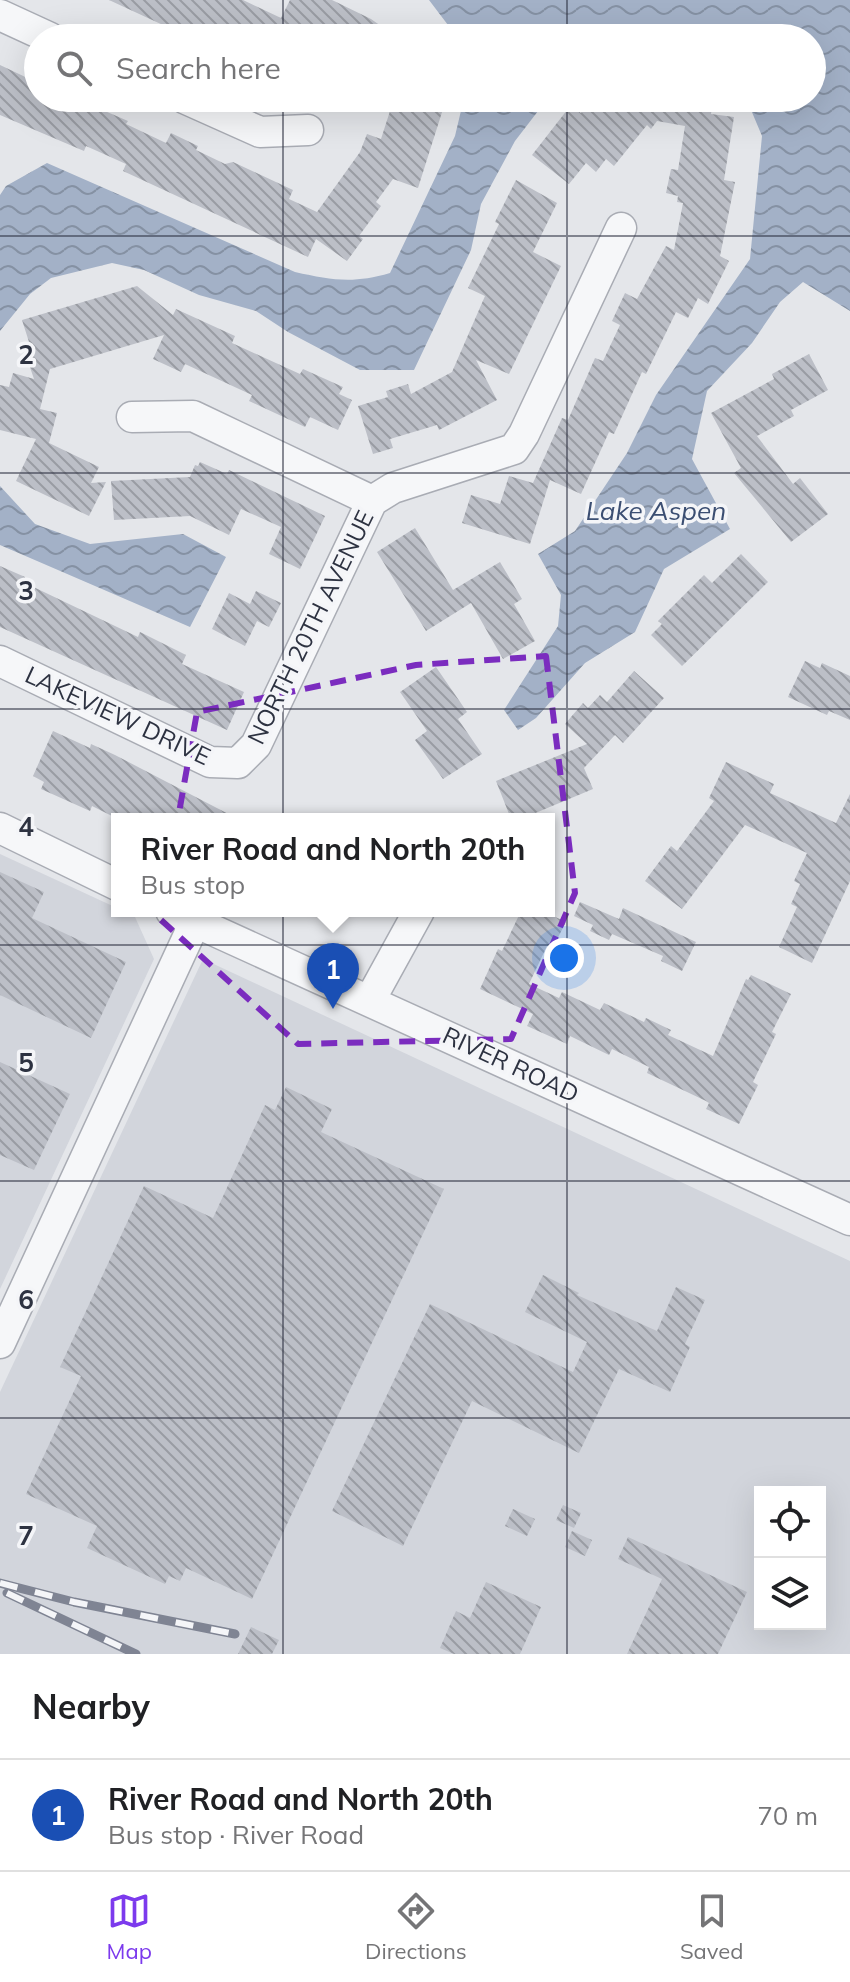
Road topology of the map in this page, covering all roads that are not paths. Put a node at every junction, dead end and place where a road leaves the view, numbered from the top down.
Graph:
1 (0, 15) edge
2 (24, 26) edge
3 (215, 112) edge
4 (308, 130) dead end
5 (621, 228) dead end
6 (132, 417) dead end
7 (372, 501) junction
8 (0, 661) edge
9 (238, 763) joint
10 (0, 828) edge
11 (111, 882) edge
12 (183, 917) edge
13 (416, 917) edge
14 (370, 1000) junction
15 (850, 1220) edge
16 (0, 1343) edge

1 - 2 street
3 - 4 street
5 - 7 street, NORTH 20TH AVENUE
6 - 7 street
7 - 9 street, NORTH 20TH AVENUE
8 - 9 street, LAKEVIEW DRIVE
10 - 11 street
12 - 14 street, RIVER ROAD
12 - 16 street
13 - 14 street
14 - 15 street, RIVER ROAD

